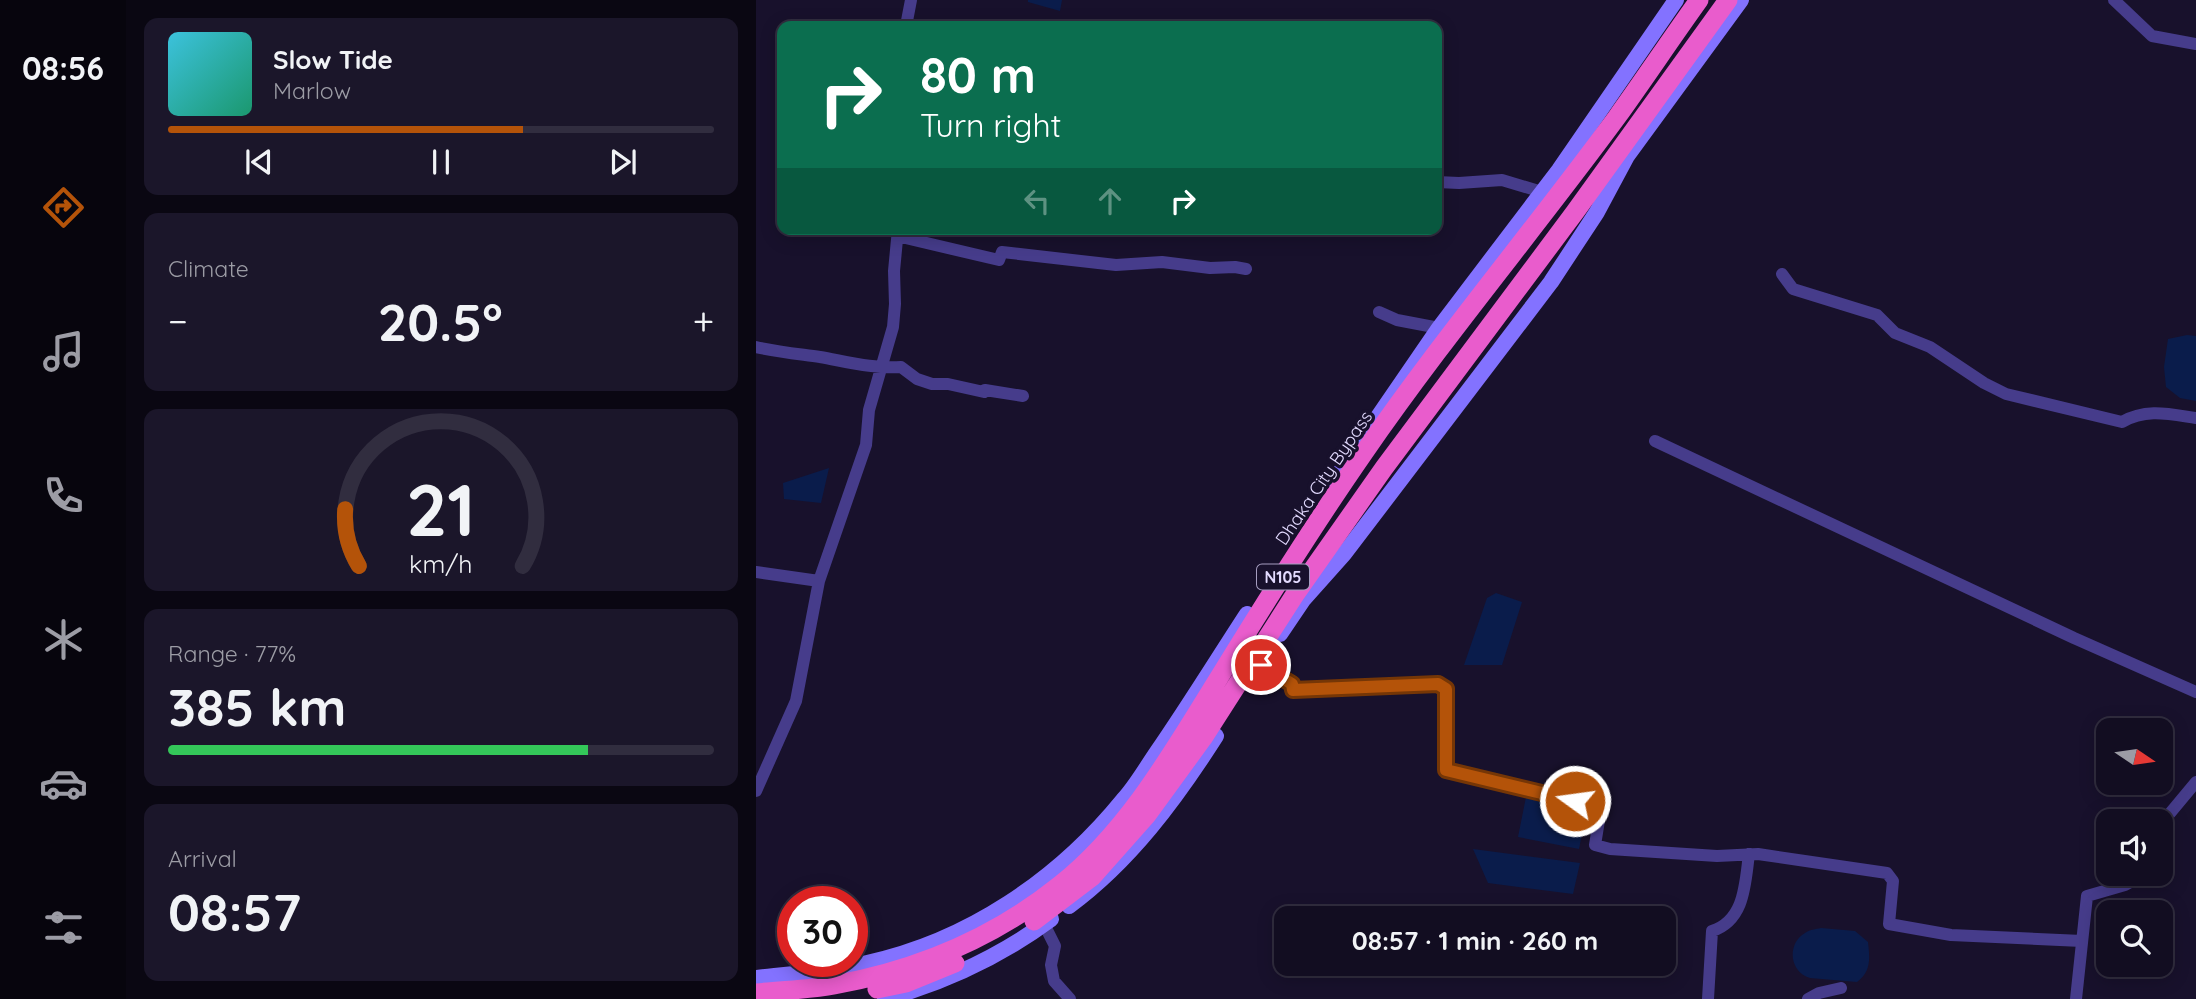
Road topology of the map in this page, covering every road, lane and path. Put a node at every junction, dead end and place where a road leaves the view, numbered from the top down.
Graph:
1 (911, 0) edge
2 (1676, 0) edge
3 (1699, 0) edge
4 (1728, 0) edge
5 (1741, 0) edge
6 (2114, 0) edge
7 (907, 21) edge
8 (2196, 44) edge
9 (1442, 181) edge
10 (1542, 192) junction
11 (898, 235) edge
12 (905, 235) edge
13 (1247, 269) dead end
14 (1782, 274) dead end
15 (1379, 312) dead end
16 (1439, 328) junction
17 (756, 347) edge
18 (881, 368) junction
19 (1023, 396) dead end
20 (2196, 418) edge
21 (1655, 441) dead end
22 (756, 572) edge
23 (819, 581) junction
24 (1261, 665) junction
25 (2196, 692) edge
26 (760, 770) edge
27 (2196, 782) edge
28 (756, 791) edge
29 (2173, 810) edge
30 (1749, 854) junction
31 (2122, 886) edge
32 (1044, 924) junction
33 (2082, 941) junction
34 (756, 978) edge
35 (1841, 989) dead end
36 (756, 993) edge
37 (834, 999) edge
38 (885, 999) edge
39 (1070, 999) edge
40 (1707, 999) edge
41 (1808, 999) edge
42 (2076, 999) edge

1 - 7 street
2 - 10 main road
3 - 36 highway, Dhaka City Bypass / N105
4 - 37 highway, N105
5 - 24 main road
6 - 8 street
9 - 10 street
10 - 16 main road
11 - 18 street
12 - 13 street
14 - 20 street
15 - 16 street
16 - 34 main road
17 - 18 street
18 - 19 street
18 - 23 street
21 - 25 street
22 - 23 street
23 - 26 street
24 - 30 street
24 - 32 main road
26 - 28 street
27 - 29 street
30 - 33 street
30 - 40 street
31 - 33 street
32 - 38 main road
32 - 39 street
33 - 42 street
35 - 41 street

